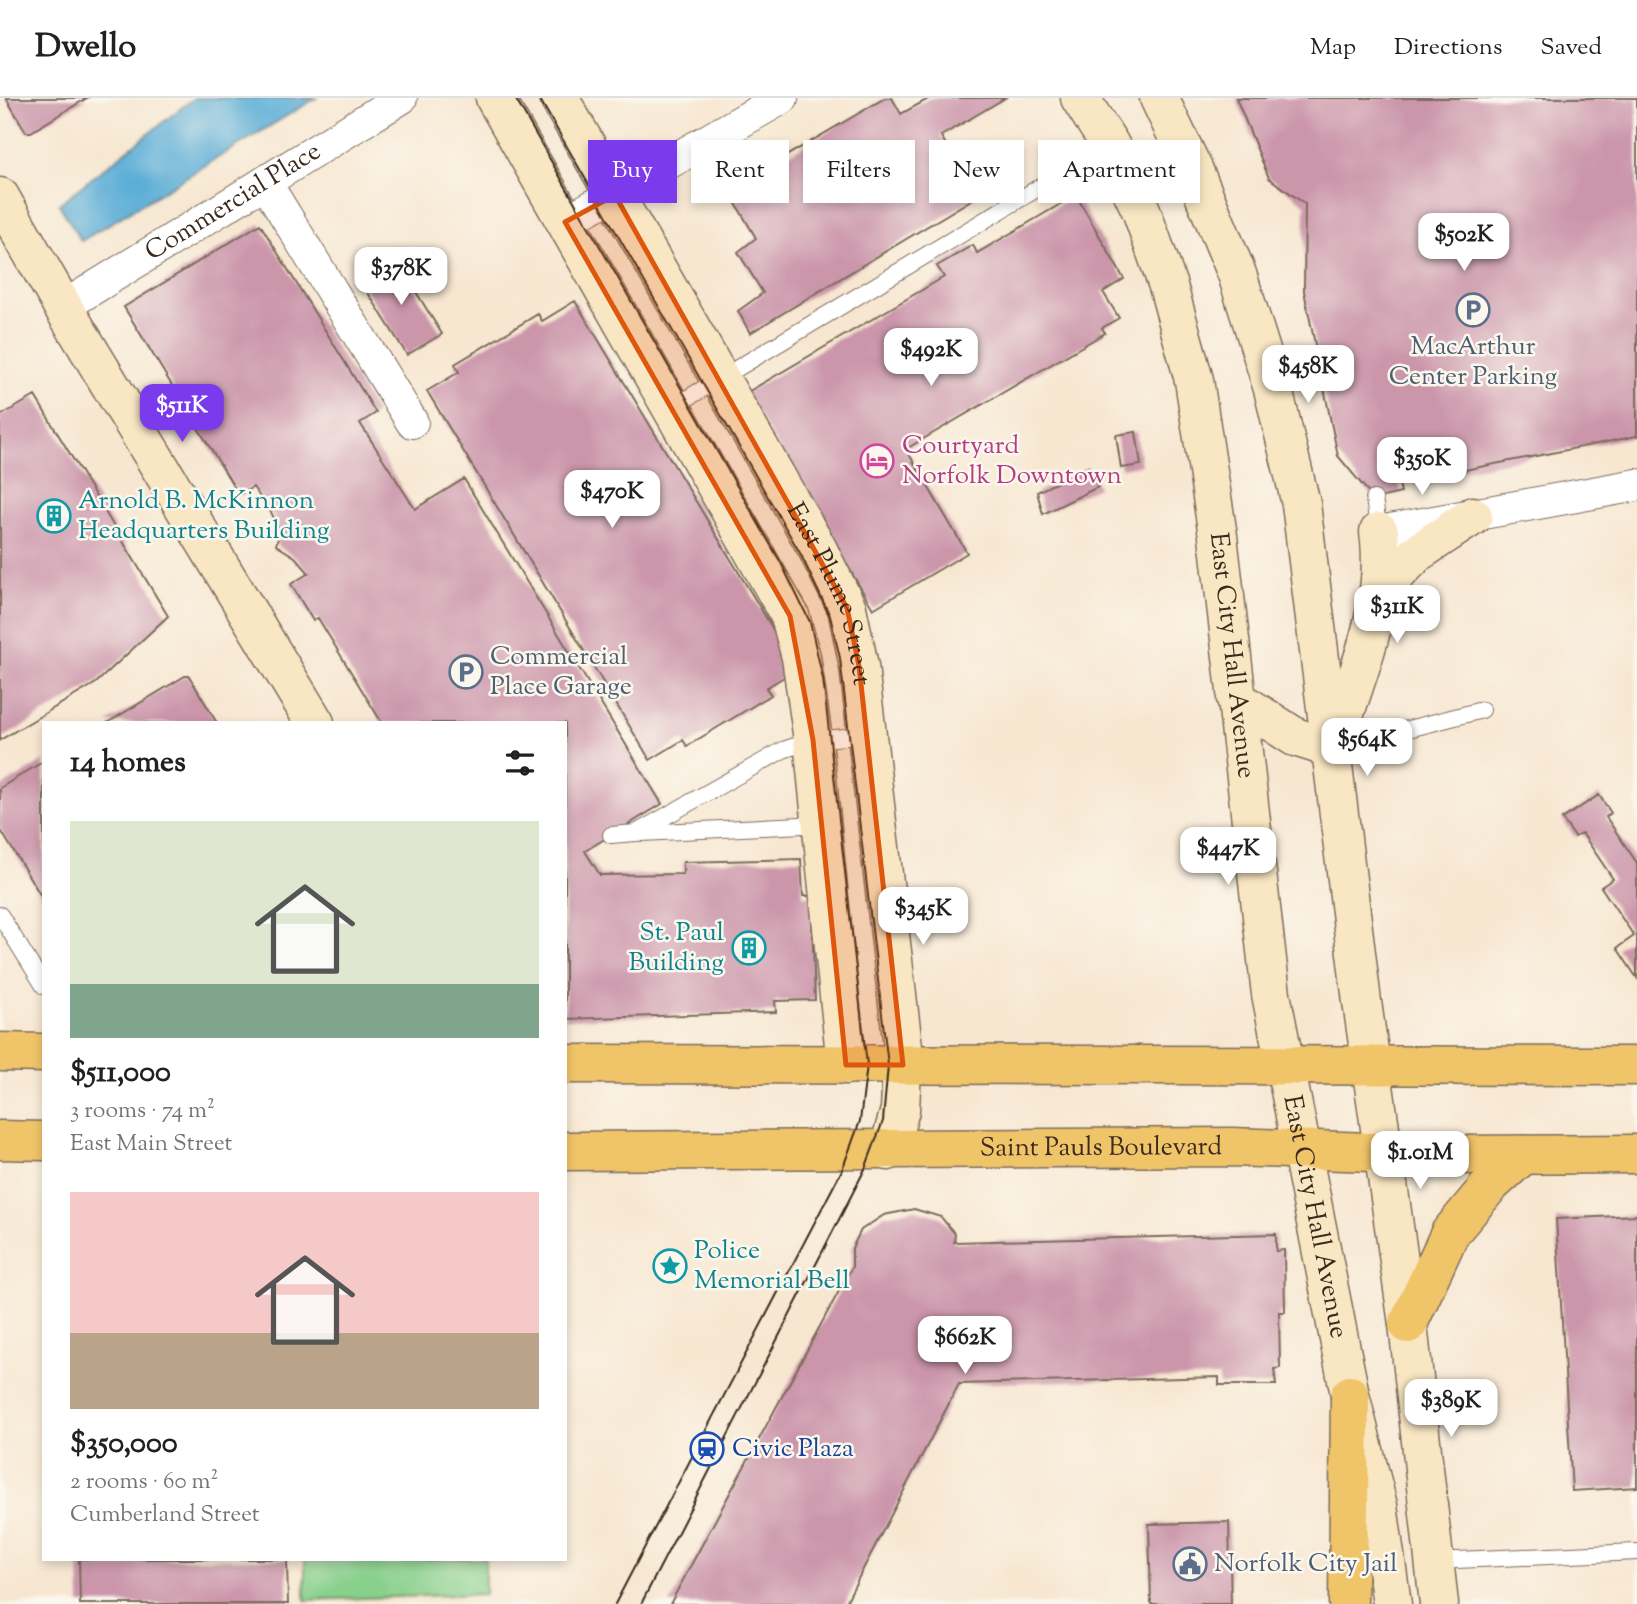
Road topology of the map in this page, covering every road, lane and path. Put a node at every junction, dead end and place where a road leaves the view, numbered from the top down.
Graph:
1 (401, 98) edge
2 (495, 98) edge
3 (559, 98) edge
4 (782, 98) edge
5 (1080, 98) edge
6 (1100, 98) edge
7 (1158, 98) edge
8 (1107, 140) edge
9 (1109, 140) edge
10 (588, 148) edge
11 (677, 159) edge
12 (265, 182) junction
13 (1038, 188) edge
14 (1, 199) edge
15 (600, 203) edge
16 (620, 203) edge
17 (1138, 203) edge
18 (565, 222) junction
19 (63, 307) junction
20 (720, 379) junction
21 (671, 408) junction
22 (412, 422) dead end
23 (1637, 485) edge
24 (1377, 515) joint
25 (1473, 516) junction
26 (1380, 591) junction
27 (1236, 699) junction
28 (1482, 710) dead end
29 (314, 721) edge
30 (867, 735) junction
31 (813, 740) junction
32 (1333, 749) junction
33 (822, 824) junction
34 (636, 833) junction
35 (611, 835) dead end
36 (0, 915) edge
37 (42, 983) edge
38 (0, 1052) edge
39 (42, 1053) edge
40 (567, 1065) edge
41 (846, 1065) junction
42 (903, 1065) junction
43 (1284, 1066) junction
44 (1372, 1066) junction
45 (1637, 1066) edge
46 (0, 1140) edge
47 (42, 1141) edge
48 (567, 1150) edge
49 (1301, 1150) junction
50 (888, 1151) junction
51 (1384, 1153) junction
52 (1637, 1154) edge
53 (1523, 1155) junction
54 (1408, 1324) junction
55 (1350, 1395) junction
56 (1637, 1552) edge
57 (1434, 1561) junction
58 (1348, 1604) edge
59 (1392, 1604) edge
60 (1439, 1604) edge

1 - 12 street, Commercial Place
2 - 18 main road, East Plume Street
3 - 10 main road, East Plume Street
4 - 11 street
5 - 8 main road, East City Hall Avenue
6 - 9 street
7 - 32 main road
12 - 19 street, Commercial Place
12 - 22 street
13 - 20 lane
14 - 19 main road
15 - 18 street
16 - 20 main road, East Plume Street
17 - 27 main road, East City Hall Avenue
18 - 21 main road, East Plume Street
19 - 29 main road
20 - 21 lane
20 - 30 main road, East Plume Street
21 - 31 main road, East Plume Street
23 - 25 street
24 - 25 street
24 - 26 main road
25 - 26 main road
26 - 32 main road
27 - 32 main road
27 - 43 main road, East City Hall Avenue
28 - 32 lane
30 - 31 lane
30 - 42 main road, East Plume Street
31 - 33 main road, East Plume Street
31 - 34 lane
32 - 44 main road
33 - 34 lane
33 - 41 main road, East Plume Street
34 - 35 lane
36 - 37 lane
38 - 39 main road
40 - 41 main road
41 - 42 main road
42 - 43 main road
42 - 50 main road, East Plume Street
43 - 44 main road
43 - 49 main road, East City Hall Avenue
44 - 45 main road
44 - 51 main road
46 - 47 main road
48 - 50 main road, Saint Pauls Boulevard
49 - 50 main road, Saint Pauls Boulevard
49 - 51 main road, Saint Pauls Boulevard
49 - 55 main road, East City Hall Avenue
51 - 53 main road, Saint Pauls Boulevard
51 - 54 main road
52 - 53 main road, Saint Pauls Boulevard
53 - 54 main road
54 - 57 main road
55 - 58 main road
55 - 59 main road, East City Hall Avenue
56 - 57 lane
57 - 60 main road

